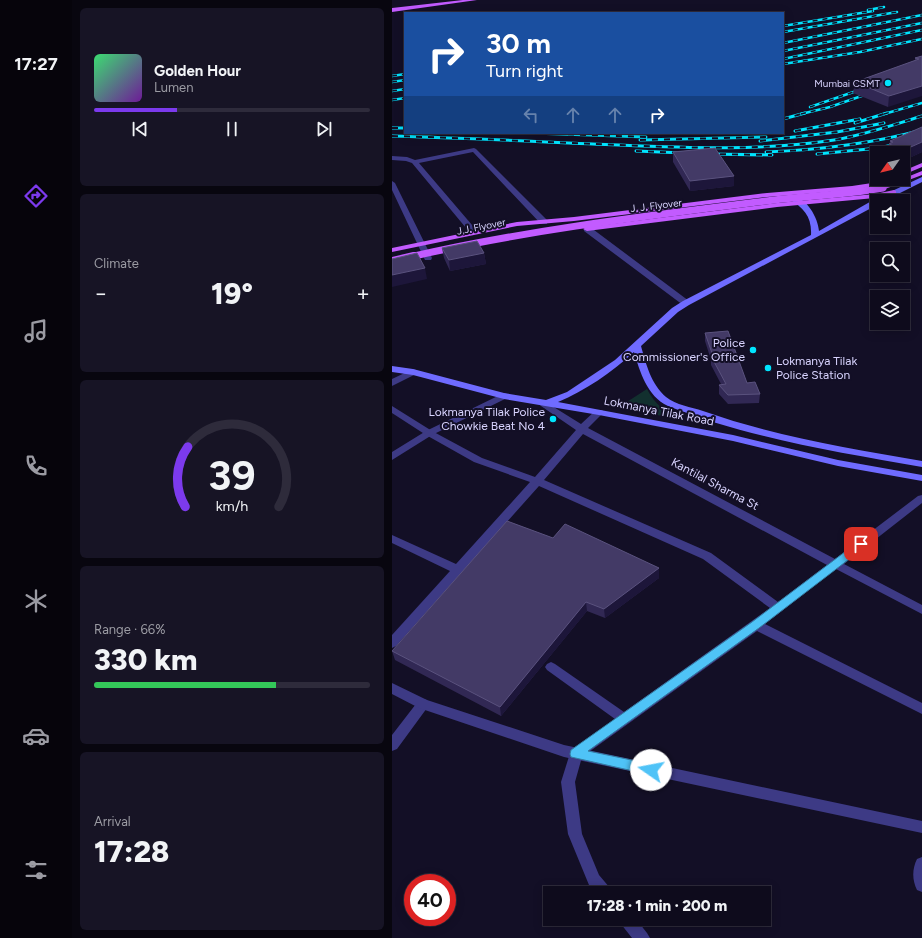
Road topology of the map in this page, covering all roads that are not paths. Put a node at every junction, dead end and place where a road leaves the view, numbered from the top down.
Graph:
1 (444, 0) edge
2 (475, 0) edge
3 (392, 6) edge
4 (392, 10) edge
5 (392, 158) edge
6 (414, 162) junction
7 (922, 165) edge
8 (910, 170) edge
9 (922, 173) edge
10 (922, 179) edge
11 (392, 182) edge
12 (870, 185) edge
13 (894, 192) junction
14 (890, 194) edge
15 (768, 195) junction
16 (802, 203) junction
17 (870, 205) edge
18 (574, 219) junction
19 (544, 222) junction
20 (587, 229) joint
21 (474, 232) junction
22 (814, 236) junction
23 (420, 244) junction
24 (392, 250) edge
25 (392, 256) edge
26 (428, 258) dead end
27 (392, 261) edge
28 (686, 302) junction
29 (636, 344) junction
30 (392, 369) edge
31 (413, 372) junction
32 (392, 383) edge
33 (504, 396) junction
34 (544, 404) junction
35 (392, 409) edge
36 (599, 412) junction
37 (582, 428) junction
38 (428, 433) junction
39 (392, 457) edge
40 (922, 464) edge
41 (922, 478) edge
42 (537, 481) junction
43 (922, 498) edge
44 (392, 538) edge
45 (837, 563) junction
46 (458, 570) junction
47 (778, 608) junction
48 (922, 610) edge
49 (756, 625) junction
50 (392, 643) edge
51 (550, 667) dead end
52 (392, 688) edge
53 (423, 704) junction
54 (922, 709) edge
55 (624, 719) junction
56 (392, 745) edge
57 (576, 754) junction
58 (922, 827) edge
59 (922, 864) edge
60 (922, 885) edge
61 (599, 886) edge
62 (632, 926) edge
63 (642, 938) edge

1 - 3 main road
2 - 4 main road
5 - 6 street
6 - 19 street
6 - 21 street
7 - 8 main road
9 - 27 main road, J. J. Flyover, bridge
10 - 13 main road
11 - 23 street
12 - 15 main road
13 - 14 main road
13 - 16 main road
15 - 16 main road
15 - 18 main road
16 - 20 main road
16 - 22 main road
17 - 22 main road
18 - 19 main road
18 - 25 main road, J.J. Flyover
19 - 21 main road
20 - 28 street
21 - 23 main road
22 - 28 main road
23 - 24 main road
23 - 26 street
28 - 29 main road
29 - 34 main road
29 - 40 main road, Lokmanya Tilak Road
30 - 31 main road, Lokmanya Tilak Road
31 - 32 street
31 - 33 main road, Lokmanya Tilak Road
33 - 34 main road, Lokmanya Tilak Road
33 - 38 street
34 - 36 main road, Lokmanya Tilak Road
34 - 37 street, Kantilal Sharma St
35 - 38 street
36 - 37 street
36 - 41 main road, Lokmanya Tilak Road
37 - 42 street
37 - 45 street, Kantilal Sharma St
38 - 39 street
38 - 42 street
42 - 46 street
42 - 47 street
43 - 45 street
44 - 46 street
45 - 47 street
45 - 48 street, Kantilal Sharma St
46 - 50 street
47 - 49 street
49 - 54 street
49 - 55 street
51 - 55 street
52 - 53 street
53 - 56 street
53 - 57 street
55 - 57 street
57 - 58 street
57 - 61 street
59 - 60 street
62 - 63 street

